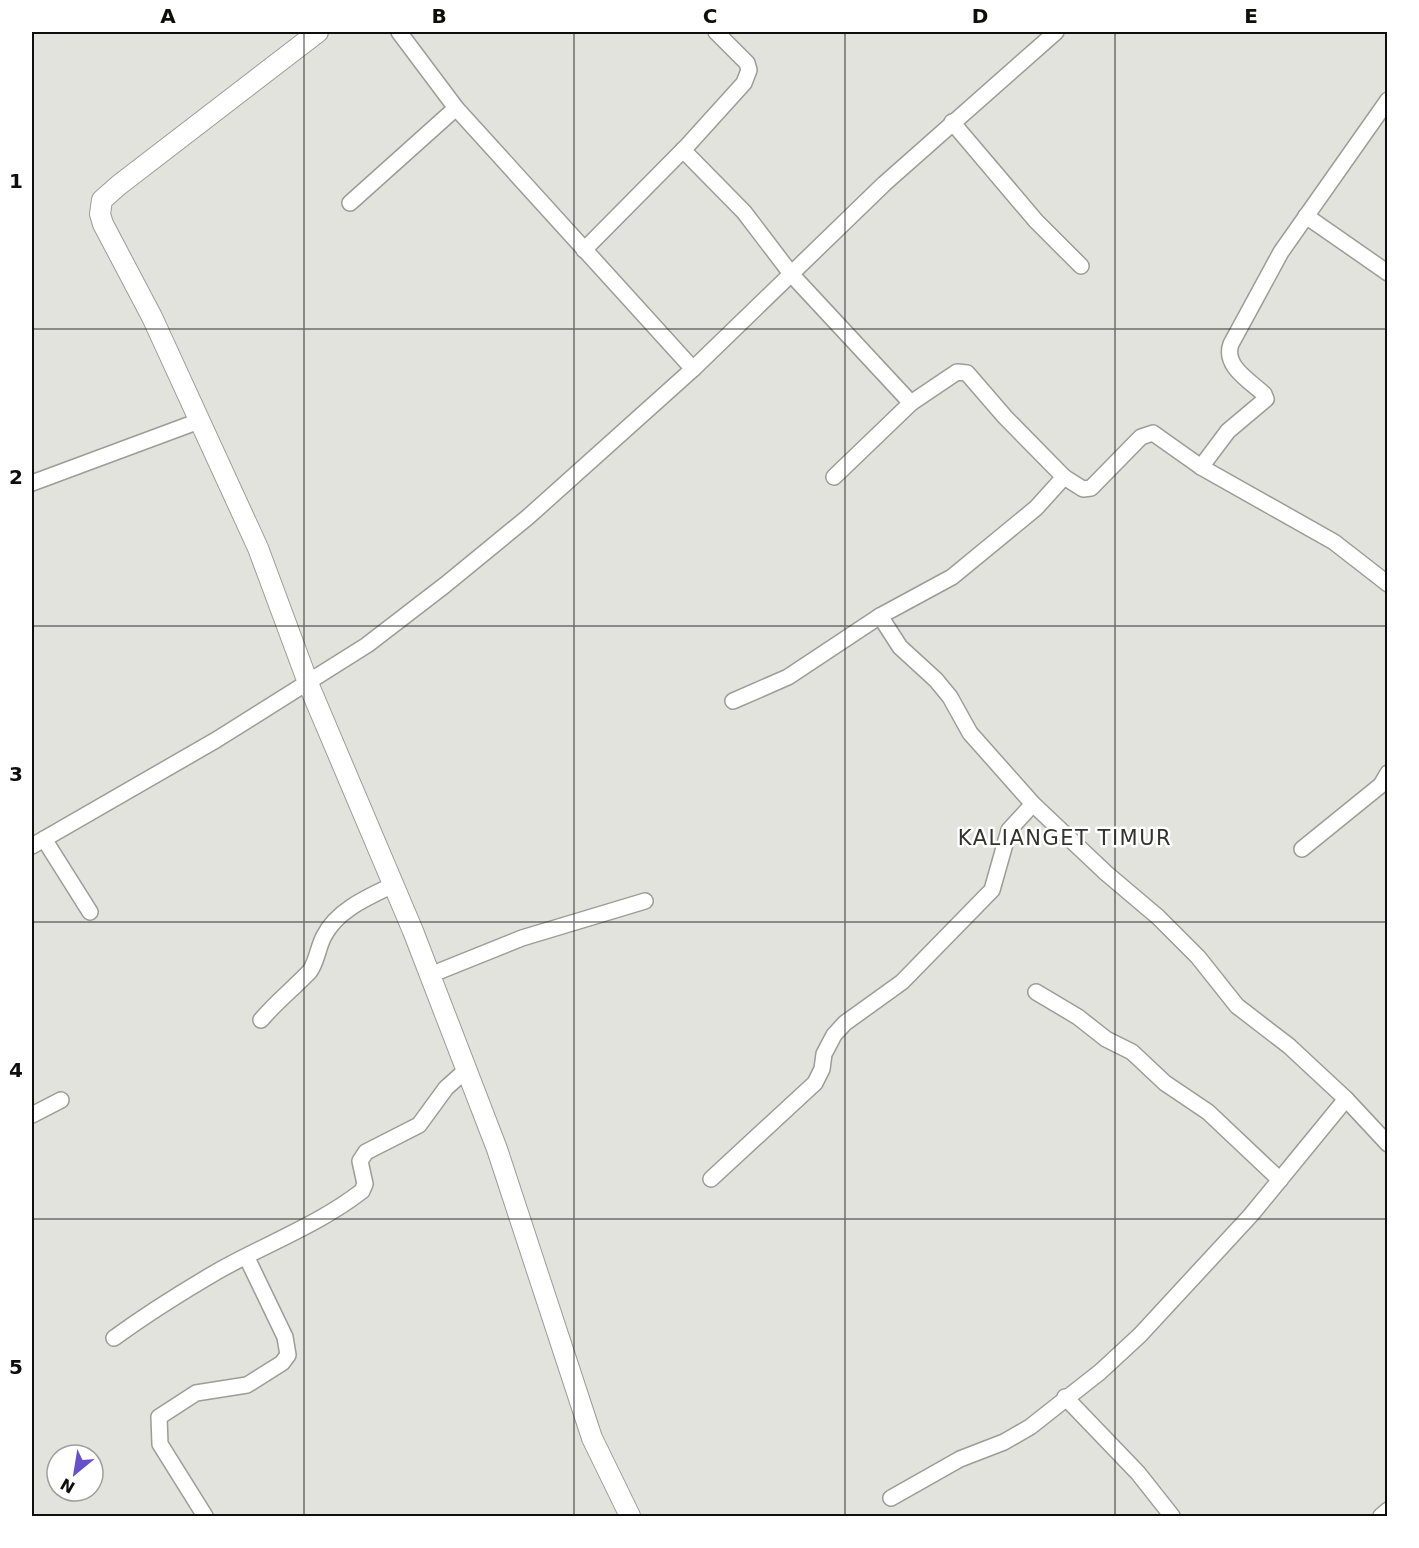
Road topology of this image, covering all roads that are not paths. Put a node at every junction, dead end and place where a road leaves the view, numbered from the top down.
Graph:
1 (318, 32) edge
2 (399, 32) edge
3 (716, 32) edge
4 (1056, 32) edge
5 (1388, 100) edge
6 (456, 108) junction
7 (952, 123) junction
8 (682, 150) junction
9 (350, 203) dead end
10 (1306, 216) junction
11 (584, 250) junction
12 (1082, 266) dead end
13 (1388, 273) edge
14 (792, 275) junction
15 (693, 369) junction
16 (911, 403) junction
17 (199, 421) junction
18 (1201, 467) junction
19 (834, 477) dead end
20 (1064, 477) junction
21 (32, 483) edge
22 (1388, 584) edge
23 (880, 616) junction
24 (308, 680) junction
25 (733, 701) dead end
26 (1388, 773) edge
27 (1033, 804) junction
28 (38, 842) edge
29 (1302, 849) dead end
30 (393, 885) junction
31 (645, 901) dead end
32 (90, 912) dead end
33 (430, 975) junction
34 (1036, 992) dead end
35 (261, 1020) dead end
36 (465, 1071) junction
37 (1346, 1099) junction
38 (61, 1100) dead end
39 (32, 1115) edge
40 (1388, 1144) edge
41 (711, 1179) dead end
42 (1280, 1180) junction
43 (247, 1258) junction
44 (114, 1338) dead end
45 (1065, 1397) junction
46 (891, 1498) dead end
47 (1388, 1510) edge
48 (205, 1516) edge
49 (630, 1516) edge
50 (1172, 1516) edge
51 (1381, 1516) edge

1 - 17 main road
2 - 6 street
3 - 8 street
4 - 7 street
5 - 10 street
6 - 9 street
6 - 11 street
7 - 12 street
7 - 14 street
8 - 11 street
8 - 14 street
10 - 13 street
10 - 18 street
11 - 15 street
14 - 15 street
14 - 16 street
15 - 24 street
16 - 19 street
16 - 20 street
17 - 21 street
17 - 24 main road
18 - 20 street
18 - 22 street
20 - 23 street
23 - 25 street
23 - 27 street
24 - 28 street
24 - 30 main road
26 - 29 street
27 - 37 street
27 - 41 street
28 - 32 street
30 - 33 main road
30 - 35 street
31 - 33 street
33 - 36 main road
34 - 42 street
36 - 43 street
36 - 49 main road
37 - 40 street
37 - 42 street
38 - 39 street
42 - 45 street
43 - 44 street
43 - 48 street
45 - 46 street
45 - 50 street
47 - 51 street

